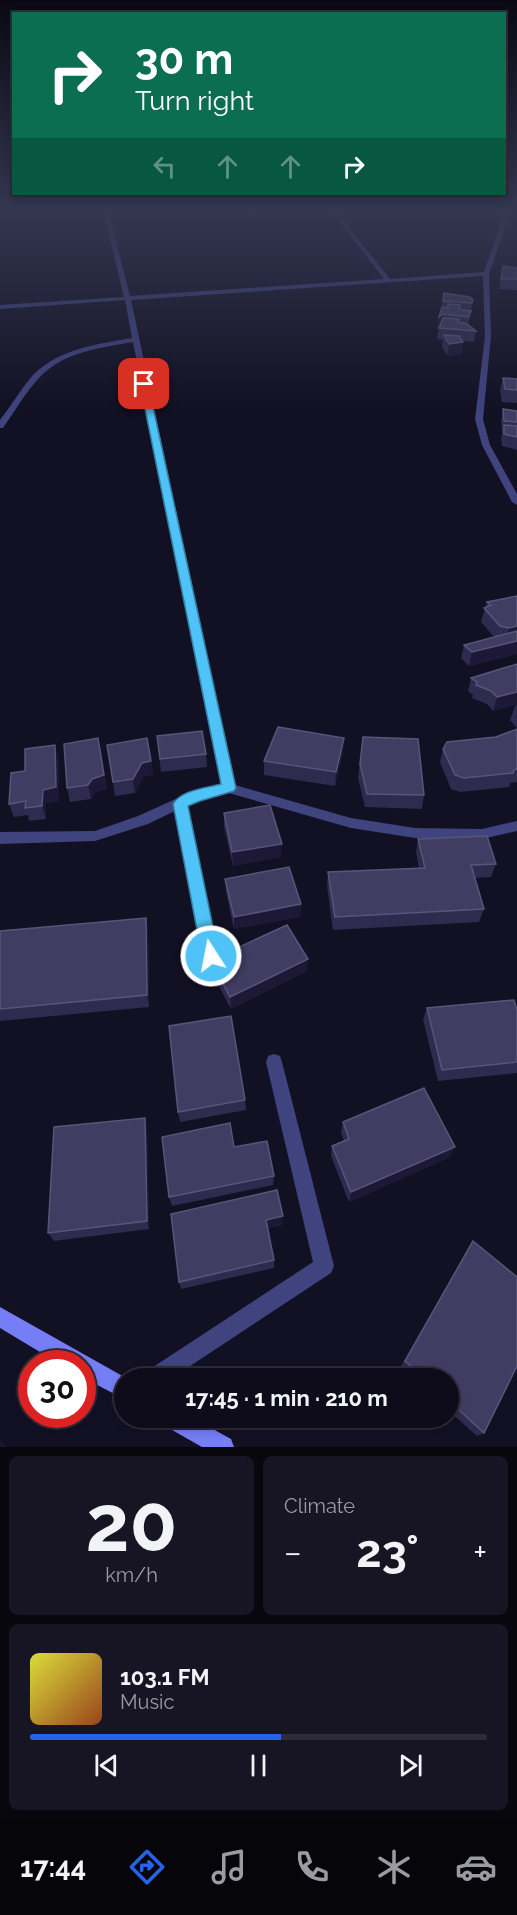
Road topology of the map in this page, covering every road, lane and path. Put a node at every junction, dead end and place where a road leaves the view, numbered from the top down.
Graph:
1 (122, 278) edge
2 (386, 278) edge
3 (423, 278) edge
4 (486, 278) edge
5 (388, 280) junction
6 (127, 297) junction
7 (0, 307) edge
8 (135, 340) junction
9 (0, 426) edge
10 (517, 502) edge
11 (229, 788) junction
12 (180, 804) junction
13 (517, 826) edge
14 (0, 838) edge
15 (211, 956) dead end
16 (274, 1062) dead end
17 (0, 1317) edge
18 (57, 1350) edge
19 (169, 1368) edge
20 (96, 1373) edge
21 (114, 1383) edge
22 (190, 1428) edge
23 (223, 1447) edge

1 - 6 street
2 - 5 street
3 - 5 street
4 - 10 street
5 - 6 street
6 - 7 street
6 - 8 street
8 - 9 street
8 - 11 street
11 - 12 street
11 - 13 street
12 - 14 street
12 - 15 street
16 - 19 street
17 - 18 main road
20 - 21 main road
22 - 23 main road

